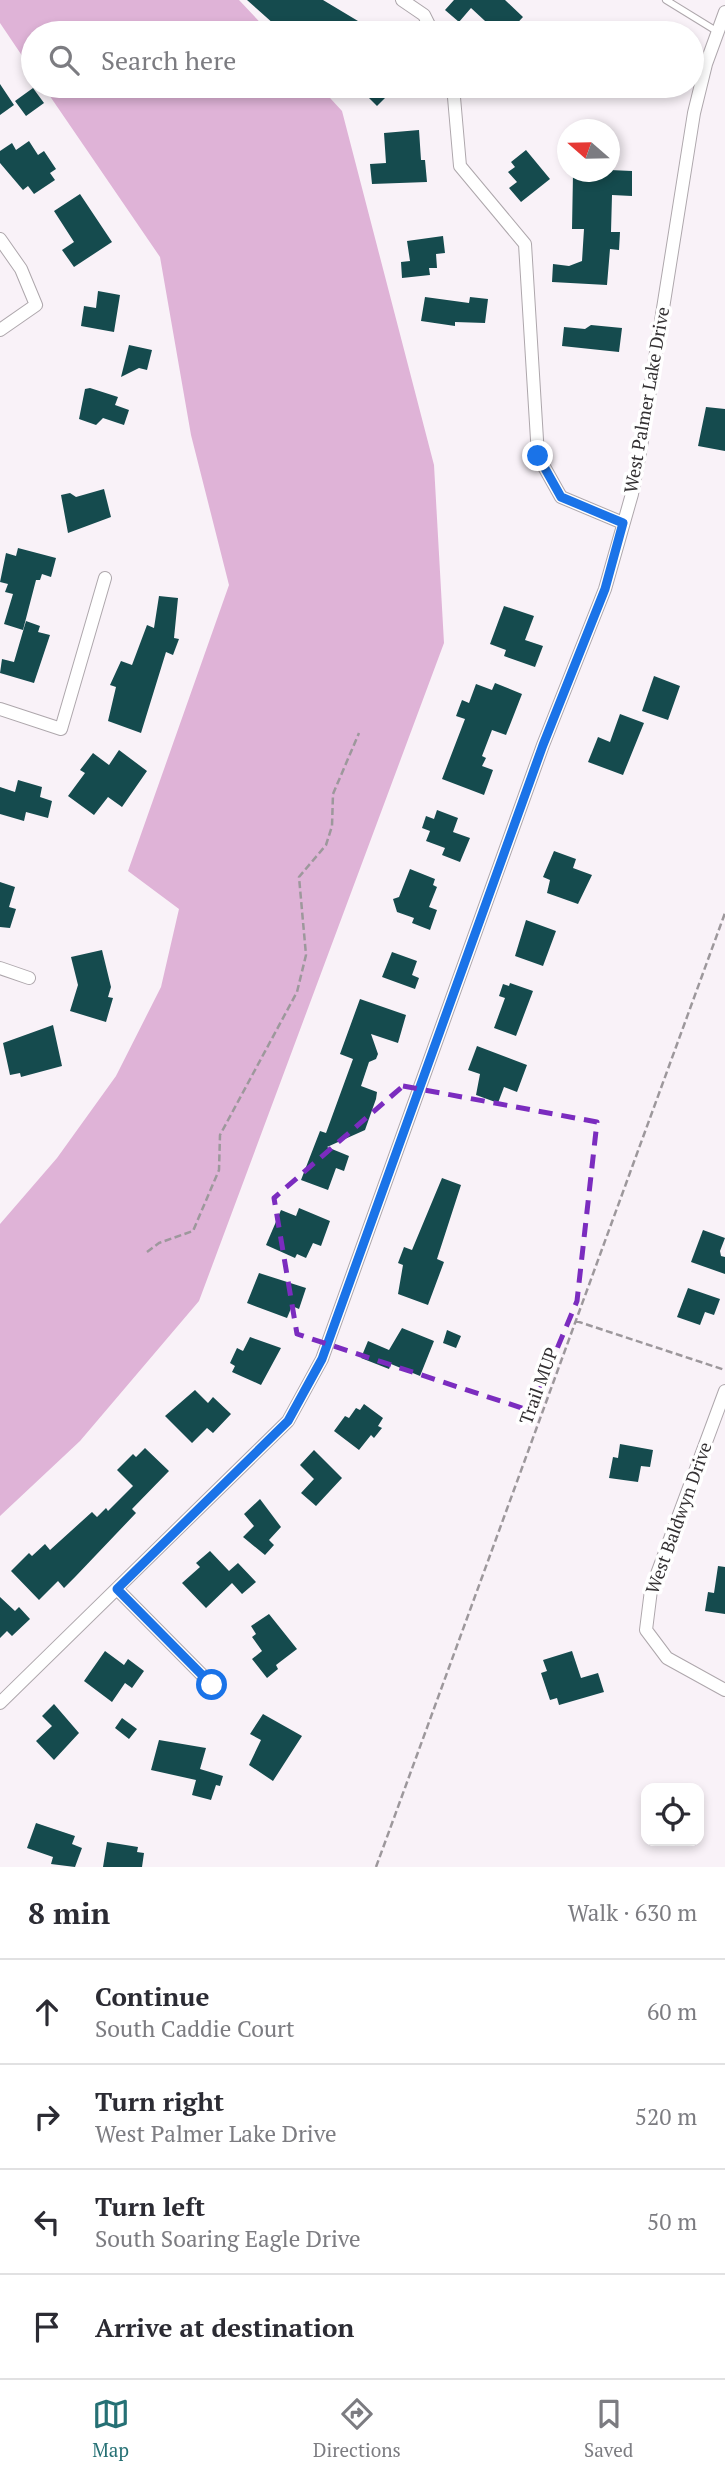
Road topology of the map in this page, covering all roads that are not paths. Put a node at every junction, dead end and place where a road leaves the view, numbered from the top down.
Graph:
1 (402, 0) edge
2 (666, 0) edge
3 (725, 12) edge
4 (427, 21) edge
5 (700, 21) edge
6 (704, 23) edge
7 (718, 32) junction
8 (704, 74) edge
9 (454, 98) edge
10 (697, 98) edge
11 (0, 239) edge
12 (0, 330) edge
13 (623, 523) junction
14 (105, 578) dead end
15 (0, 709) edge
16 (0, 968) edge
17 (29, 978) dead end
18 (725, 1391) edge
19 (117, 1589) junction
20 (212, 1685) dead end
21 (725, 1690) edge
22 (0, 1703) edge

1 - 4 street
2 - 5 lane
3 - 7 street, West Palmer Lake Drive
6 - 7 lane
7 - 8 street, West Palmer Lake Drive
9 - 13 street
10 - 13 street, West Palmer Lake Drive
11 - 12 street
13 - 19 street, West Palmer Lake Drive
14 - 15 street
16 - 17 street
18 - 21 street, West Baldwyn Drive
19 - 20 street
19 - 22 street, West Palmer Lake Drive

